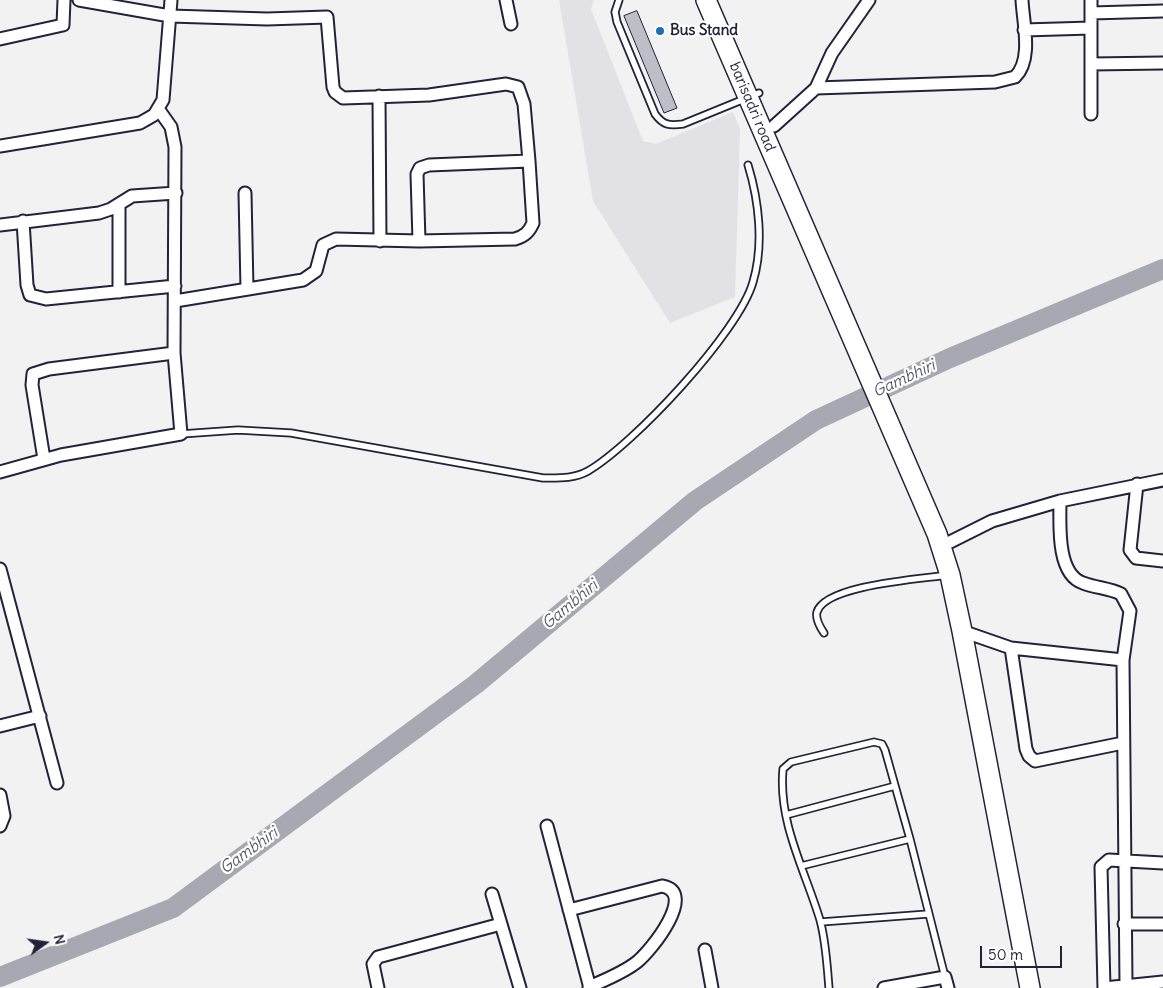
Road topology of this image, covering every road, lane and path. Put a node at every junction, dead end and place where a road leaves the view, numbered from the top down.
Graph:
1 (64, 0) edge
2 (79, 0) edge
3 (171, 0) edge
4 (506, 0) edge
5 (619, 0) edge
6 (706, 0) edge
7 (717, 0) edge
8 (869, 0) edge
9 (1022, 0) edge
10 (1091, 0) edge
11 (1163, 11) edge
12 (1091, 13) junction
13 (170, 16) junction
14 (511, 24) dead end
15 (1091, 28) junction
16 (1024, 30) junction
17 (0, 39) edge
18 (1091, 64) junction
19 (1163, 64) edge
20 (816, 88) junction
21 (753, 95) junction
22 (379, 96) junction
23 (159, 110) junction
24 (1091, 114) dead end
25 (774, 126) junction
26 (0, 146) edge
27 (778, 152) junction
28 (530, 160) junction
29 (748, 165) dead end
30 (176, 193) junction
31 (244, 193) dead end
32 (119, 204) junction
33 (23, 221) junction
34 (0, 225) edge
35 (380, 240) junction
36 (419, 241) junction
37 (175, 286) junction
38 (246, 289) junction
39 (119, 292) junction
40 (175, 301) junction
41 (174, 353) junction
42 (181, 434) junction
43 (44, 459) junction
44 (0, 472) edge
45 (1163, 480) edge
46 (1137, 484) junction
47 (1060, 500) junction
48 (950, 542) junction
49 (1163, 561) edge
50 (1, 576) edge
51 (951, 580) junction
52 (962, 631) junction
53 (824, 633) dead end
54 (1012, 648) junction
55 (1123, 660) junction
56 (40, 716) junction
57 (0, 726) edge
58 (1123, 743) junction
59 (57, 783) dead end
60 (895, 786) junction
61 (0, 796) edge
62 (786, 815) junction
63 (0, 826) edge
64 (547, 826) dead end
65 (910, 839) junction
66 (1125, 860) junction
67 (1163, 863) edge
68 (800, 866) junction
69 (492, 894) dead end
70 (569, 910) junction
71 (928, 914) junction
72 (821, 922) junction
73 (501, 924) junction
74 (1124, 924) junction
75 (1163, 924) edge
76 (705, 950) dead end
77 (1163, 982) edge
78 (946, 983) edge
79 (1126, 985) junction
80 (378, 988) edge
81 (520, 988) edge
82 (589, 988) edge
83 (712, 988) edge
84 (829, 988) edge
85 (884, 988) edge
86 (1030, 988) edge
87 (1104, 988) edge

1 - 17 street
2 - 13 street
3 - 13 street
4 - 14 street
5 - 21 lane
6 - 21 main road, barisadri road
7 - 21 main road, barisadri road
8 - 20 street
9 - 16 street
10 - 12 street
11 - 12 street
12 - 15 street
13 - 22 street
13 - 23 street
15 - 16 street
15 - 18 street
16 - 20 street
18 - 19 street
18 - 24 street
20 - 25 street
21 - 25 main road, barisadri road
21 - 27 main road, barisadri road
22 - 28 street
22 - 35 street
23 - 26 street
23 - 30 street
25 - 27 main road, barisadri road
27 - 48 main road
27 - 51 main road
28 - 36 street
28 - 36 street
29 - 42 lane
30 - 32 street
30 - 37 street
31 - 38 street
32 - 33 street
32 - 39 street
33 - 34 street
33 - 39 street
35 - 36 street
35 - 38 street
37 - 39 street
37 - 40 street
38 - 40 street
40 - 41 street
41 - 42 street
41 - 43 street
42 - 43 street
43 - 44 street
45 - 46 street
46 - 47 street
46 - 49 street
47 - 48 street
47 - 55 street
48 - 51 main road
50 - 56 street
51 - 52 main road
51 - 53 lane
52 - 54 street
52 - 86 main road
54 - 55 street
54 - 58 street
55 - 58 street
56 - 57 street
56 - 59 street
58 - 66 street
60 - 62 lane
60 - 62 lane
60 - 65 lane
61 - 63 street
62 - 68 lane
64 - 70 street
65 - 68 lane
65 - 71 lane
66 - 67 street
66 - 74 street
66 - 87 street
68 - 72 lane
69 - 73 street
70 - 82 street
70 - 82 street
71 - 72 lane
71 - 78 lane
72 - 84 lane
73 - 80 street
73 - 81 street
74 - 75 street
74 - 79 street
76 - 83 street
77 - 79 street
78 - 85 street
79 - 87 street

